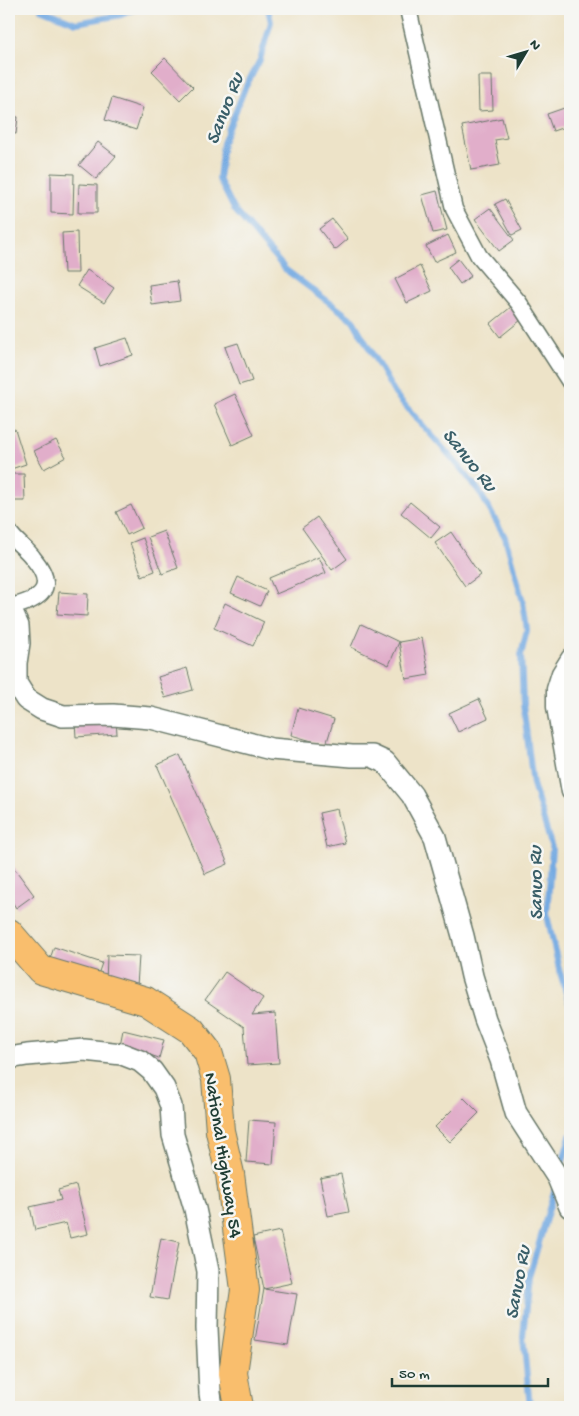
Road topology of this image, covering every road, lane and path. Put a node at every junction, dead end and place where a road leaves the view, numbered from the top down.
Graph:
1 (408, 9) edge
2 (570, 382) edge
3 (9, 532) edge
4 (9, 607) edge
5 (570, 657) edge
6 (570, 792) edge
7 (9, 933) edge
8 (9, 1058) edge
9 (570, 1207) edge
10 (212, 1407) edge
11 (239, 1407) edge

1 - 2 street
3 - 4 street
4 - 9 street
5 - 6 street
7 - 11 highway, National Highway 54
8 - 10 street

